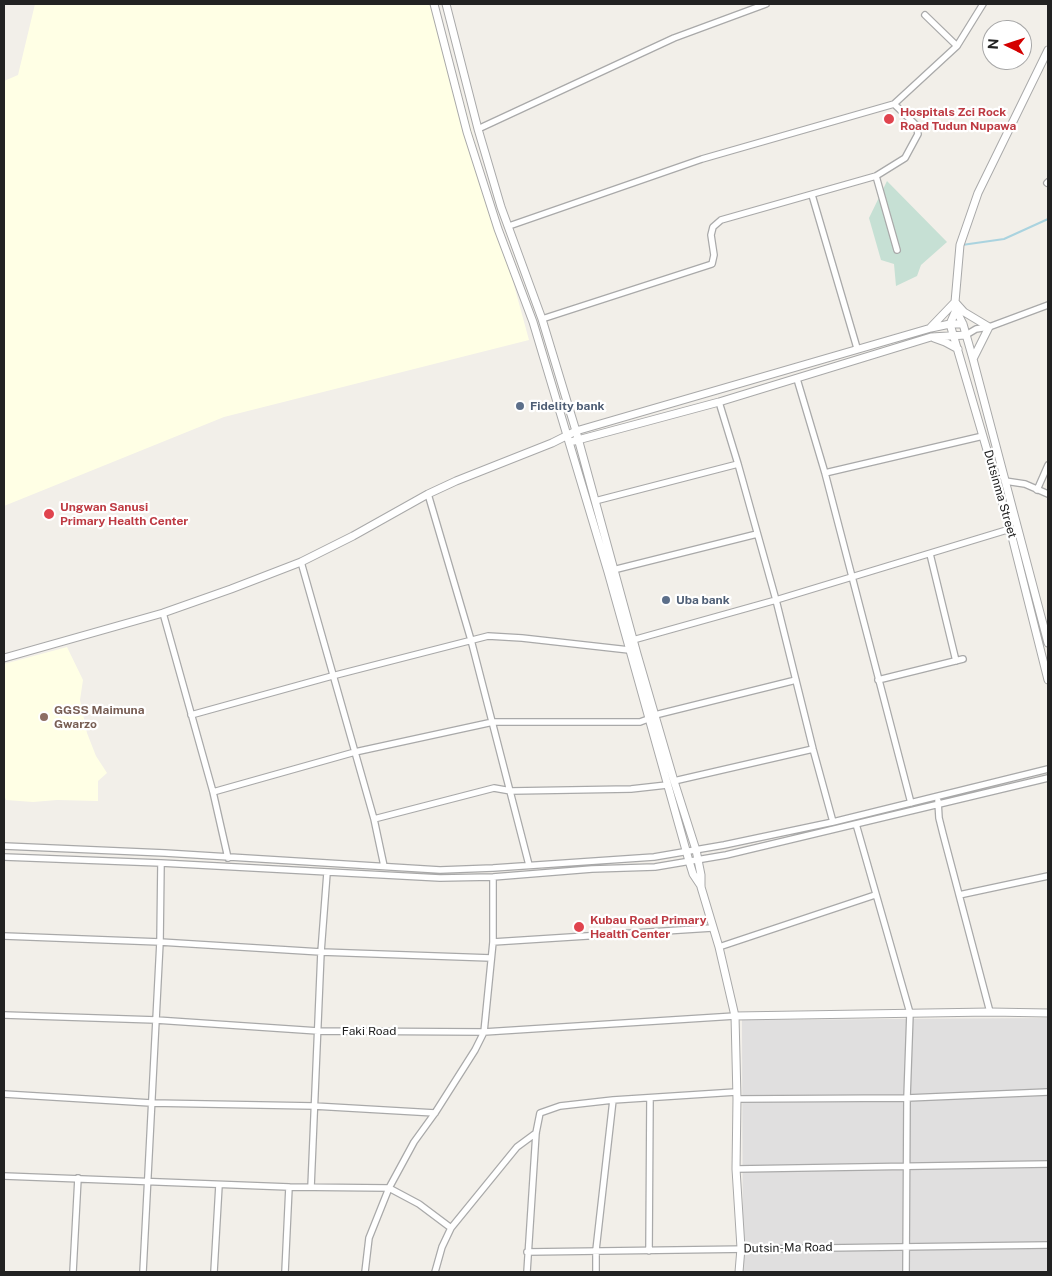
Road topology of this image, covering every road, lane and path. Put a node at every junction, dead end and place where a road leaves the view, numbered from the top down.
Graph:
1 (434, 4) edge
2 (446, 4) edge
3 (766, 4) edge
4 (983, 4) edge
5 (925, 15) dead end
6 (957, 46) junction
7 (1048, 50) edge
8 (894, 104) junction
9 (478, 129) junction
10 (876, 176) junction
11 (812, 195) junction
12 (509, 226) junction
13 (897, 250) dead end
14 (955, 302) junction
15 (1048, 306) edge
16 (956, 310) junction
17 (542, 320) junction
18 (950, 324) junction
19 (963, 324) junction
20 (989, 327) junction
21 (931, 328) junction
22 (976, 329) junction
23 (953, 335) junction
24 (966, 335) junction
25 (931, 337) junction
26 (856, 348) junction
27 (958, 349) junction
28 (973, 359) junction
29 (797, 379) junction
30 (718, 402) junction
31 (576, 431) junction
32 (983, 436) junction
33 (568, 438) junction
34 (578, 441) junction
35 (738, 464) junction
36 (1048, 465) edge
37 (825, 473) junction
38 (1005, 481) junction
39 (1037, 490) junction
40 (428, 494) junction
41 (1048, 494) edge
42 (596, 501) junction
43 (1010, 529) junction
44 (757, 534) junction
45 (930, 554) junction
46 (301, 562) junction
47 (613, 570) junction
48 (852, 577) junction
49 (776, 600) junction
50 (163, 613) junction
51 (471, 640) junction
52 (633, 640) junction
53 (1048, 643) edge
54 (630, 650) junction
55 (4, 658) edge
56 (963, 659) dead end
57 (956, 661) junction
58 (332, 676) junction
59 (796, 680) junction
60 (878, 680) junction
61 (1048, 680) edge
62 (191, 715) junction
63 (652, 717) junction
64 (493, 722) junction
65 (813, 749) junction
66 (354, 752) junction
67 (1048, 769) edge
68 (1048, 778) edge
69 (670, 783) junction
70 (213, 792) junction
71 (511, 792) junction
72 (938, 796) junction
73 (910, 803) junction
74 (939, 804) junction
75 (374, 819) junction
76 (833, 822) junction
77 (856, 824) junction
78 (4, 846) edge
79 (696, 850) junction
80 (686, 852) junction
81 (4, 857) edge
82 (228, 858) junction
83 (285, 860) junction
84 (699, 860) junction
85 (689, 861) junction
86 (161, 863) junction
87 (529, 865) junction
88 (384, 866) junction
89 (284, 870) junction
90 (327, 872) junction
91 (1048, 876) edge
92 (494, 877) junction
93 (701, 887) junction
94 (875, 895) junction
95 (959, 895) junction
96 (712, 928) junction
97 (4, 936) edge
98 (160, 942) junction
99 (493, 942) junction
100 (719, 946) junction
101 (321, 952) junction
102 (491, 958) junction
103 (990, 1012) junction
104 (910, 1013) junction
105 (1048, 1013) edge
106 (4, 1015) edge
107 (735, 1016) junction
108 (156, 1020) junction
109 (318, 1031) junction
110 (484, 1032) junction
111 (1048, 1092) edge
112 (4, 1094) edge
113 (737, 1095) junction
114 (650, 1098) junction
115 (907, 1098) junction
116 (613, 1100) junction
117 (151, 1103) junction
118 (314, 1106) junction
119 (435, 1113) junction
120 (536, 1133) junction
121 (1048, 1164) edge
122 (906, 1167) junction
123 (736, 1169) junction
124 (4, 1176) edge
125 (78, 1178) junction
126 (149, 1182) junction
127 (219, 1184) junction
128 (289, 1187) junction
129 (311, 1188) junction
130 (389, 1188) junction
131 (451, 1228) junction
132 (1048, 1245) edge
133 (906, 1246) junction
134 (741, 1248) junction
135 (596, 1250) junction
136 (648, 1250) junction
137 (527, 1252) junction
138 (73, 1272) edge
139 (143, 1272) edge
140 (214, 1272) edge
141 (285, 1272) edge
142 (365, 1272) edge
143 (436, 1272) edge
144 (527, 1272) edge
145 (596, 1272) edge
146 (739, 1272) edge
147 (906, 1272) edge

1 - 33 street
2 - 9 street
3 - 9 street
4 - 6 street
5 - 6 street
6 - 8 street
7 - 14 street, Dutsinma Street
8 - 10 street
8 - 12 street
9 - 12 street
10 - 11 street
10 - 13 street
11 - 17 street
11 - 26 street
12 - 17 street
14 - 16 street, Dutsinma Street
14 - 20 street
14 - 21 street
15 - 20 street
16 - 18 street
16 - 19 street, Dutsinma Street
17 - 31 street
18 - 19 street
18 - 21 street
18 - 23 street, Dutsinma Street
19 - 22 street
19 - 24 street, Dutsinma Street
20 - 22 street
20 - 28 street
21 - 26 street
22 - 24 street
23 - 24 street
23 - 25 street
23 - 27 street, Dutsinma Street
24 - 28 street, Dutsinma Street
25 - 27 street
25 - 29 street
26 - 31 street
27 - 32 street, Dutsinma Street
28 - 38 street, Dutsinma Street
29 - 30 street
29 - 37 street
30 - 34 street
30 - 35 street
31 - 33 street
31 - 34 street
32 - 37 street
32 - 43 street, Dutsinma Street
33 - 34 street
33 - 40 street
33 - 54 street
34 - 42 street
35 - 42 street
35 - 44 street
36 - 39 street
37 - 48 street
38 - 39 street
38 - 53 street, Dutsinma Street
39 - 41 street
40 - 46 street
40 - 51 street
42 - 47 street
43 - 45 street
43 - 61 street, Dutsinma Street
44 - 47 street
44 - 49 street
45 - 48 street
45 - 57 street
46 - 50 street
46 - 58 street
47 - 52 street
48 - 49 street
48 - 60 street
49 - 52 street
49 - 59 street
50 - 55 street
50 - 62 street
51 - 54 street
51 - 58 street
51 - 64 street
52 - 63 street
54 - 63 street
56 - 57 street
57 - 60 street
58 - 62 street
58 - 66 street
59 - 63 street
59 - 65 street
60 - 73 street
62 - 70 street
63 - 64 street
63 - 69 street
64 - 66 street
64 - 71 street
65 - 69 street
65 - 76 street
66 - 70 street
66 - 75 street
67 - 72 street
68 - 74 street
69 - 71 street
69 - 79 street
69 - 80 street
70 - 82 street
71 - 75 street
71 - 87 street
72 - 73 street
72 - 74 street
73 - 76 street
74 - 77 street
74 - 95 street
75 - 88 street
76 - 79 street
77 - 84 street
77 - 94 street
78 - 82 street
79 - 80 street
79 - 84 street
80 - 85 street
80 - 87 street
81 - 86 street
82 - 83 street
83 - 88 street
83 - 89 street
84 - 85 street
84 - 93 street
85 - 92 street
85 - 93 street
86 - 89 street
86 - 98 street
87 - 88 street
89 - 90 street
90 - 92 street
90 - 101 street
91 - 95 street
92 - 99 street
93 - 96 street
94 - 100 street
94 - 104 street
95 - 103 street
96 - 99 street
96 - 100 street
97 - 98 street
98 - 101 street
98 - 108 street
99 - 102 street
100 - 107 street
101 - 102 street
101 - 109 street
102 - 110 street
103 - 104 street
103 - 105 street
104 - 107 street
104 - 115 street
106 - 108 street, Faki Road
107 - 110 street, Faki Road
107 - 113 street
108 - 109 street, Faki Road
108 - 117 street
109 - 110 street, Faki Road
109 - 118 street
110 - 119 street
111 - 115 street
112 - 117 street
113 - 114 street
113 - 115 street
113 - 123 street
114 - 116 street
114 - 136 street
115 - 122 street
116 - 120 street
116 - 135 street
117 - 118 street
117 - 126 street
118 - 119 street
118 - 129 street
119 - 130 street
120 - 131 street
120 - 137 street
121 - 122 street
122 - 123 street
122 - 133 street
123 - 134 street
124 - 125 street
125 - 126 street
125 - 138 street
126 - 127 street
126 - 139 street
127 - 128 street
127 - 140 street
128 - 129 street
128 - 141 street
129 - 130 street
130 - 131 street
130 - 142 street
131 - 143 street
132 - 133 street, Dutsin-Ma Road
133 - 134 street, Dutsin-Ma Road
133 - 147 street
134 - 136 street, Dutsin-Ma Road
134 - 146 street
135 - 136 street, Dutsin-Ma Road
135 - 137 street, Dutsin-Ma Road
135 - 145 street
137 - 144 street

